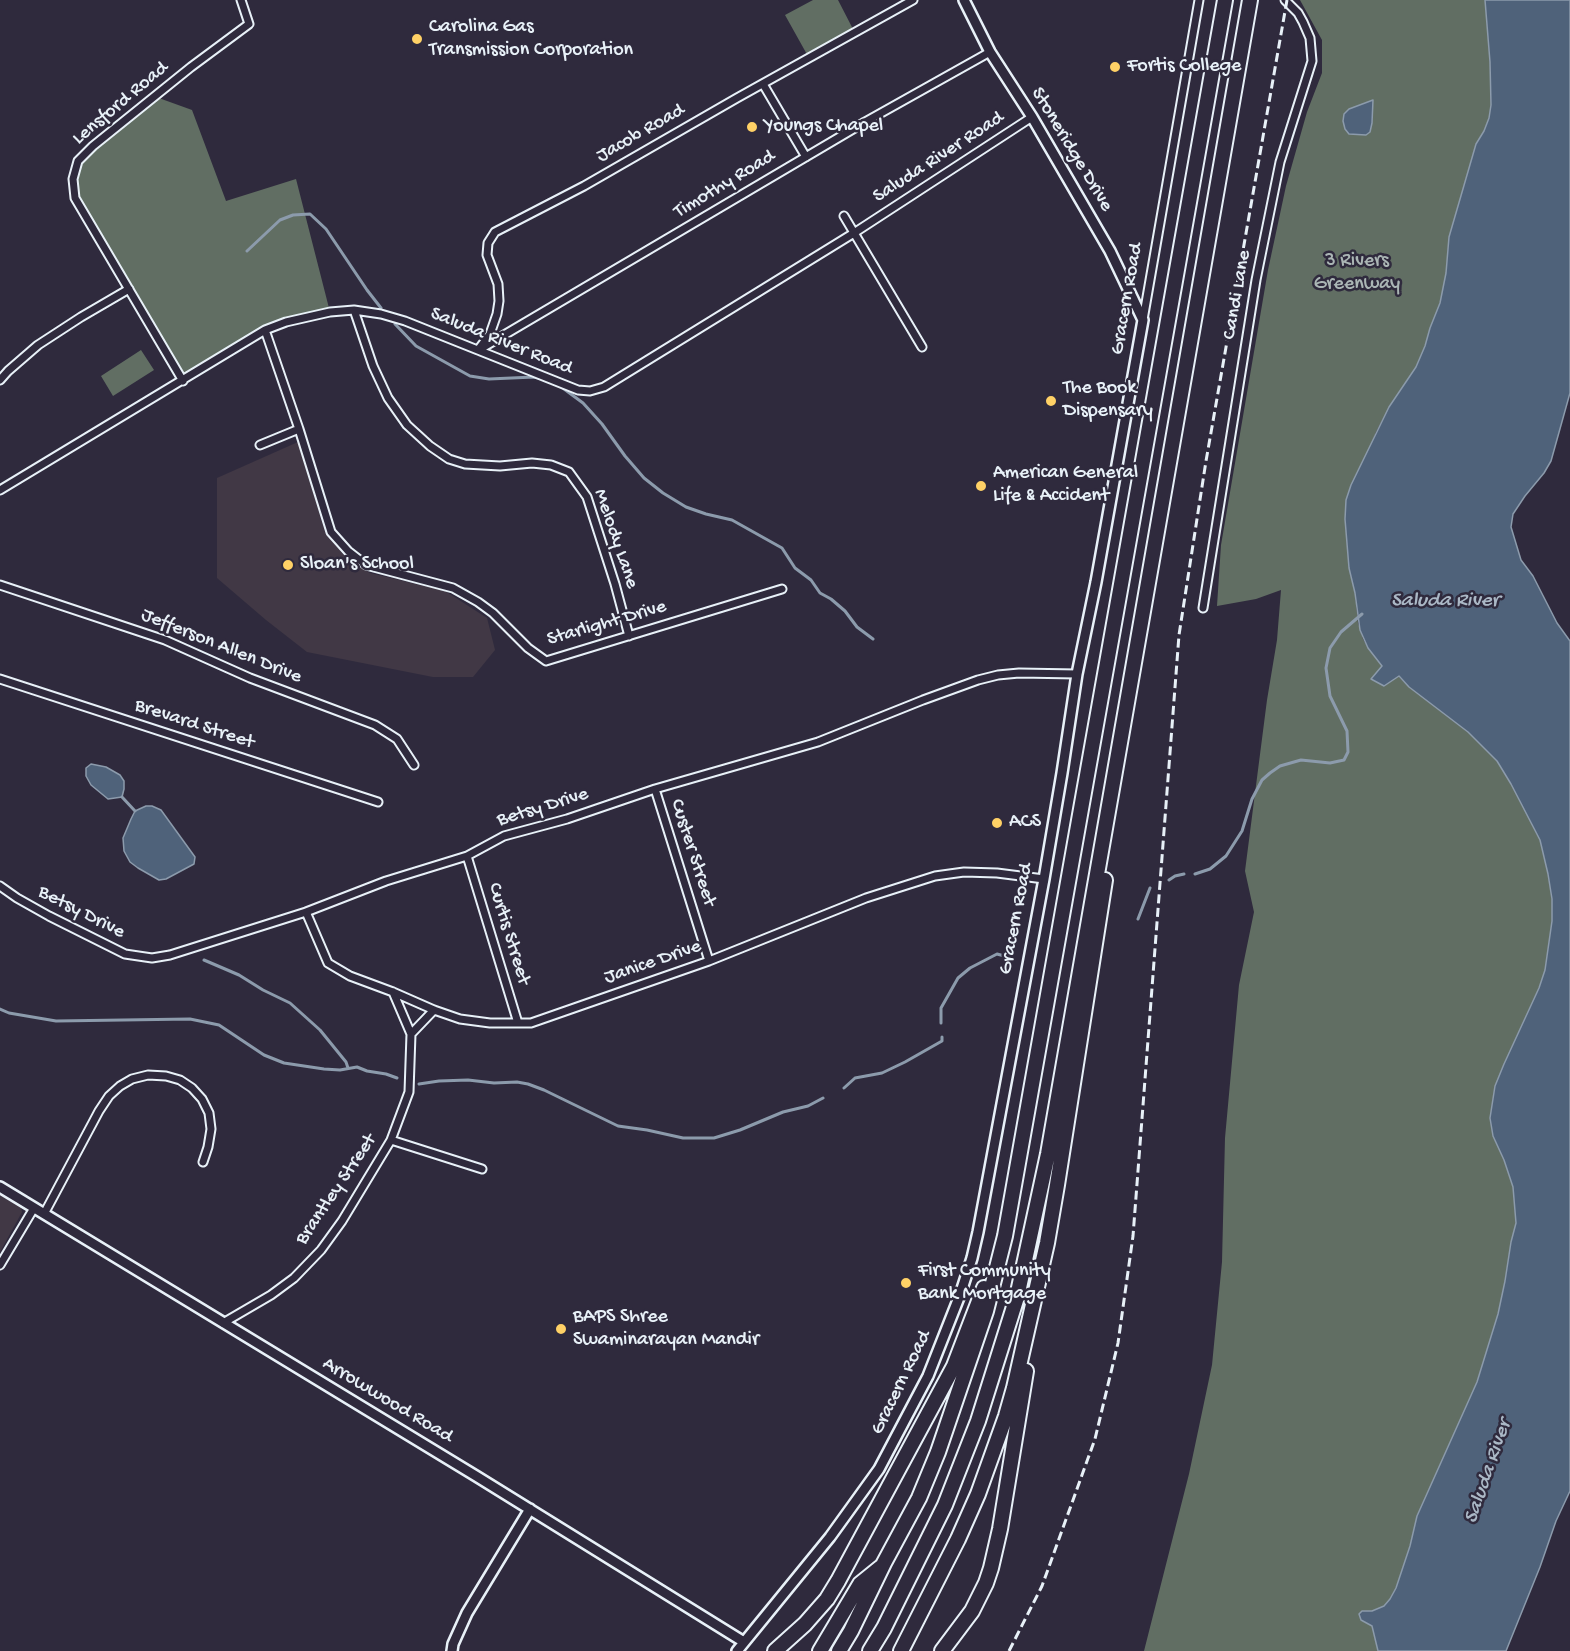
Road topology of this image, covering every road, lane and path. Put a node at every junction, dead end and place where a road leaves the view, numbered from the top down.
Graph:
1 (241, 0) edge
2 (914, 0) edge
3 (964, 0) edge
4 (1199, 0) edge
5 (1225, 0) edge
6 (1250, 0) edge
7 (1285, 0) edge
8 (990, 52) junction
9 (763, 84) junction
10 (1032, 117) junction
11 (806, 157) junction
12 (844, 216) dead end
13 (854, 233) junction
14 (129, 289) junction
15 (354, 310) junction
16 (1143, 320) junction
17 (265, 330) junction
18 (922, 347) dead end
19 (478, 351) junction
20 (0, 380) edge
21 (183, 381) junction
22 (299, 429) junction
23 (260, 445) dead end
24 (0, 490) edge
25 (0, 585) edge
26 (782, 589) dead end
27 (1203, 608) dead end
28 (629, 636) junction
29 (1077, 674) junction
30 (0, 679) edge
31 (1126, 705) junction
32 (414, 765) dead end
33 (655, 789) junction
34 (378, 802) dead end
35 (467, 856) junction
36 (1044, 879) junction
37 (0, 886) edge
38 (306, 912) junction
39 (709, 962) junction
40 (393, 992) junction
41 (434, 1010) junction
42 (518, 1023) junction
43 (411, 1034) junction
44 (391, 1140) junction
45 (203, 1162) dead end
46 (482, 1169) dead end
47 (0, 1187) edge
48 (34, 1208) junction
49 (44, 1214) junction
50 (1005, 1236) junction
51 (1047, 1243) junction
52 (0, 1265) edge
53 (223, 1323) junction
54 (530, 1509) junction
55 (884, 1563) junction
56 (744, 1642) junction
57 (779, 1648) edge
58 (452, 1651) edge
59 (737, 1651) edge
60 (820, 1651) edge
61 (839, 1651) edge
62 (870, 1651) edge
63 (901, 1651) edge
64 (942, 1651) edge

1 - 14 street, Lensford Road
2 - 9 street, Jacob Road
3 - 8 street, Stoneridge Drive
4 - 16 street, Gracern Road
5 - 50 highway
6 - 31 highway
7 - 27 street, Candi Lane
8 - 10 street, Stoneridge Drive
8 - 11 street, Timothy Road
9 - 11 street
9 - 19 street, Jacob Road
10 - 13 street, Saluda River Road
10 - 16 street, Stoneridge Drive
11 - 19 street, Timothy Road
12 - 13 street
13 - 18 street
13 - 19 street, Saluda River Road
14 - 20 street
14 - 21 street, Lensford Road
15 - 17 street, Saluda River Road
15 - 19 street, Saluda River Road
15 - 28 street, Melody Lane
16 - 29 street, Gracern Road
17 - 21 street, Saluda River Road
17 - 22 street, Starlight Drive
21 - 24 street, Saluda River Road
22 - 23 street
22 - 28 street, Starlight Drive
25 - 32 street, Jefferson Allen Drive
26 - 28 street, Starlight Drive
29 - 33 street, Betsy Drive
29 - 36 street, Gracern Road
30 - 34 street, Brevard Street
31 - 51 highway
31 - 62 highway
33 - 35 street, Betsy Drive
33 - 39 street, Custer Street
35 - 38 street, Betsy Drive
35 - 42 street, Curtis Street
36 - 39 street, Janice Drive
36 - 56 street, Gracern Road
37 - 38 street, Betsy Drive
38 - 40 street, Janice Drive
39 - 42 street, Janice Drive
40 - 41 street, Janice Drive
40 - 43 street, Brantley Street
41 - 42 street, Janice Drive
41 - 43 street
43 - 44 street, Brantley Street
44 - 46 street
44 - 53 street, Brantley Street
45 - 49 street
47 - 48 street, Arrowwood Road
48 - 49 street, Arrowwood Road
48 - 52 street
49 - 53 street, Arrowwood Road
50 - 55 highway
50 - 57 highway
51 - 63 highway
51 - 64 highway
53 - 54 street, Arrowwood Road
54 - 56 street, Arrowwood Road
54 - 58 street
55 - 60 highway
55 - 61 highway
56 - 59 street

